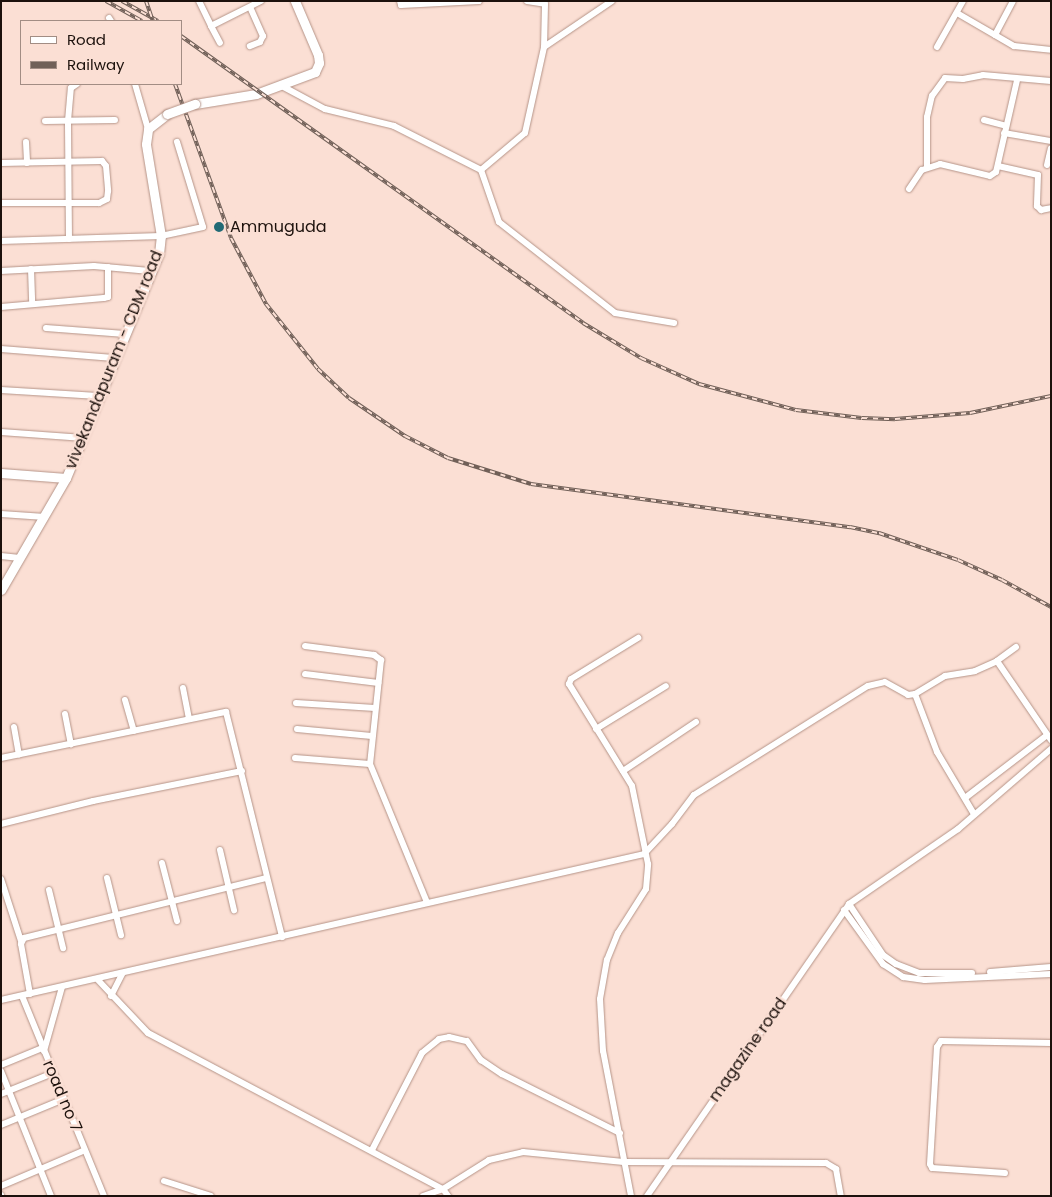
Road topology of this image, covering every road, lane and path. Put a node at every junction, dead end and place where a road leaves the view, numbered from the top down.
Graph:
1 (199, 1) edge
2 (261, 1) edge
3 (295, 1) edge
4 (400, 1) edge
5 (479, 1) edge
6 (527, 1) edge
7 (612, 1) edge
8 (963, 1) edge
9 (1011, 2) edge
10 (248, 5) edge
11 (957, 13) junction
12 (211, 26) junction
13 (995, 35) junction
14 (220, 43) dead end
15 (250, 46) dead end
16 (544, 47) junction
17 (937, 47) dead end
18 (1051, 50) edge
19 (1017, 80) junction
20 (1051, 81) edge
21 (76, 85) edge
22 (135, 85) edge
23 (280, 85) junction
24 (45, 120) dead end
25 (115, 120) dead end
26 (984, 120) dead end
27 (68, 121) junction
28 (148, 129) junction
29 (1005, 129) junction
30 (1051, 141) edge
31 (26, 142) dead end
32 (177, 142) dead end
33 (1051, 148) edge
34 (1049, 160) edge
35 (69, 162) junction
36 (27, 163) junction
37 (1, 164) edge
38 (998, 166) junction
39 (927, 167) junction
40 (481, 170) junction
41 (909, 189) dead end
42 (69, 202) junction
43 (1, 203) edge
44 (1051, 208) edge
45 (162, 236) junction
46 (69, 239) junction
47 (1, 241) edge
48 (108, 267) junction
49 (31, 269) junction
50 (1, 271) edge
51 (150, 271) junction
52 (32, 304) junction
53 (1, 306) edge
54 (674, 323) dead end
55 (46, 328) dead end
56 (125, 334) junction
57 (1, 349) edge
58 (114, 358) junction
59 (1, 390) edge
60 (98, 396) junction
61 (1, 432) edge
62 (84, 438) junction
63 (1, 472) edge
64 (66, 478) junction
65 (1, 514) edge
66 (45, 517) junction
67 (1, 556) edge
68 (20, 558) junction
69 (1, 590) edge
70 (638, 638) dead end
71 (305, 646) dead end
72 (1016, 647) dead end
73 (997, 661) junction
74 (305, 674) dead end
75 (378, 683) junction
76 (666, 686) dead end
77 (183, 688) dead end
78 (915, 694) junction
79 (125, 700) dead end
80 (296, 703) dead end
81 (375, 708) junction
82 (65, 714) dead end
83 (189, 718) junction
84 (696, 722) dead end
85 (14, 727) dead end
86 (297, 728) dead end
87 (596, 729) junction
88 (134, 731) junction
89 (372, 736) junction
90 (1049, 737) edge
91 (71, 744) junction
92 (1051, 749) edge
93 (19, 755) junction
94 (1, 758) edge
95 (295, 758) dead end
96 (370, 764) junction
97 (623, 770) junction
98 (242, 771) junction
99 (965, 798) junction
100 (974, 814) junction
101 (1, 824) edge
102 (220, 850) dead end
103 (644, 854) junction
104 (162, 863) dead end
105 (107, 878) dead end
106 (267, 878) junction
107 (1, 879) edge
108 (229, 887) junction
109 (49, 890) dead end
110 (172, 902) junction
111 (427, 902) junction
112 (849, 904) junction
113 (234, 910) dead end
114 (844, 910) junction
115 (116, 916) junction
116 (177, 921) dead end
117 (59, 930) junction
118 (121, 935) dead end
119 (282, 936) junction
120 (21, 942) junction
121 (63, 948) dead end
122 (1051, 967) edge
123 (122, 974) junction
124 (1001, 974) junction
125 (1051, 974) edge
126 (965, 975) junction
127 (98, 980) junction
128 (62, 987) junction
129 (30, 994) junction
130 (22, 996) junction
131 (111, 996) junction
132 (1, 1000) edge
133 (1051, 1043) edge
134 (43, 1050) junction
135 (1, 1065) edge
136 (1, 1072) edge
137 (53, 1073) junction
138 (9, 1091) junction
139 (1, 1094) edge
140 (64, 1099) junction
141 (20, 1118) junction
142 (1, 1125) edge
143 (620, 1133) junction
144 (85, 1150) junction
145 (372, 1150) junction
146 (624, 1162) junction
147 (670, 1163) junction
148 (40, 1170) junction
149 (1005, 1174) dead end
150 (164, 1181) dead end
151 (1, 1186) edge
152 (443, 1189) junction
153 (50, 1196) edge
154 (104, 1196) edge
155 (211, 1196) edge
156 (423, 1196) edge
157 (448, 1196) edge
158 (631, 1196) edge
159 (647, 1196) edge
160 (841, 1196) edge

1 - 12 street
2 - 10 street
3 - 23 street
4 - 5 street
6 - 16 street
7 - 16 street
8 - 11 street
9 - 13 street
10 - 12 street
10 - 15 street
11 - 13 street
11 - 17 street
12 - 14 street
13 - 18 street
16 - 40 street
19 - 20 street
19 - 29 street
19 - 39 street
21 - 27 street
22 - 28 street
23 - 28 street, bridge
23 - 40 street
24 - 27 street
25 - 27 street
26 - 29 street
27 - 35 street
28 - 45 street, vivekandapuram - CDM road
29 - 30 street
29 - 38 street
31 - 36 street
32 - 45 street
33 - 34 street
35 - 36 street
35 - 42 street
35 - 42 street
36 - 37 street
38 - 39 street
38 - 44 street
39 - 41 street
40 - 54 street
42 - 43 street
42 - 46 street
45 - 46 street
45 - 51 street, vivekandapuram - CDM road
46 - 47 street
48 - 49 street
48 - 51 street
48 - 52 street
49 - 50 street
49 - 52 street
51 - 56 street, vivekandapuram - CDM road
52 - 53 street
55 - 56 street
56 - 58 street, vivekandapuram - CDM road
57 - 58 street
58 - 60 street, vivekandapuram - CDM road
59 - 60 street
60 - 62 street, vivekandapuram - CDM road
61 - 62 street
62 - 64 street, vivekandapuram - CDM road
63 - 64 street
64 - 66 street, vivekandapuram - CDM road
65 - 66 street
66 - 68 street, vivekandapuram - CDM road
67 - 68 street
68 - 69 street, vivekandapuram - CDM road
70 - 87 street
71 - 75 street
72 - 73 street
73 - 78 street
73 - 90 street
74 - 75 street
75 - 81 street
76 - 87 street
77 - 83 street
78 - 99 street
78 - 103 street
79 - 88 street
80 - 81 street
81 - 89 street
82 - 91 street
83 - 88 street
83 - 98 street
84 - 97 street
85 - 93 street
86 - 89 street
87 - 97 street
88 - 91 street
89 - 96 street
90 - 99 street
91 - 93 street
92 - 100 street, magazine road
93 - 94 street
95 - 96 street
96 - 111 street
97 - 103 street
98 - 101 street
98 - 106 street
99 - 100 street
100 - 112 street, magazine road
102 - 108 street
103 - 111 street
103 - 143 street
104 - 110 street
105 - 115 street
106 - 108 street
106 - 119 street
107 - 120 street
108 - 110 street
108 - 113 street
109 - 117 street
110 - 115 street
110 - 116 street
111 - 119 street
112 - 114 street, magazine road
112 - 126 street
114 - 126 street
114 - 147 street, magazine road
115 - 117 street
115 - 118 street
117 - 120 street
117 - 121 street
119 - 123 street
120 - 129 street
122 - 124 street
123 - 127 street
123 - 131 street
124 - 125 street
124 - 126 street
127 - 128 street
127 - 131 street
128 - 129 street
128 - 134 street
129 - 130 street
130 - 132 street
130 - 134 street, road no 7
131 - 145 street
133 - 149 street
134 - 135 street
134 - 137 street, road no 7
136 - 138 street
137 - 138 street
137 - 140 street, road no 7
138 - 139 street
138 - 141 street
140 - 141 street
140 - 144 street, road no 7
141 - 142 street
141 - 148 street
143 - 145 street
143 - 146 street
144 - 148 street
144 - 154 street, road no 7
145 - 152 street
146 - 147 street
146 - 152 street
146 - 158 street
147 - 159 street, magazine road
147 - 160 street
148 - 151 street
148 - 153 street
150 - 155 street
152 - 156 street
152 - 157 street

